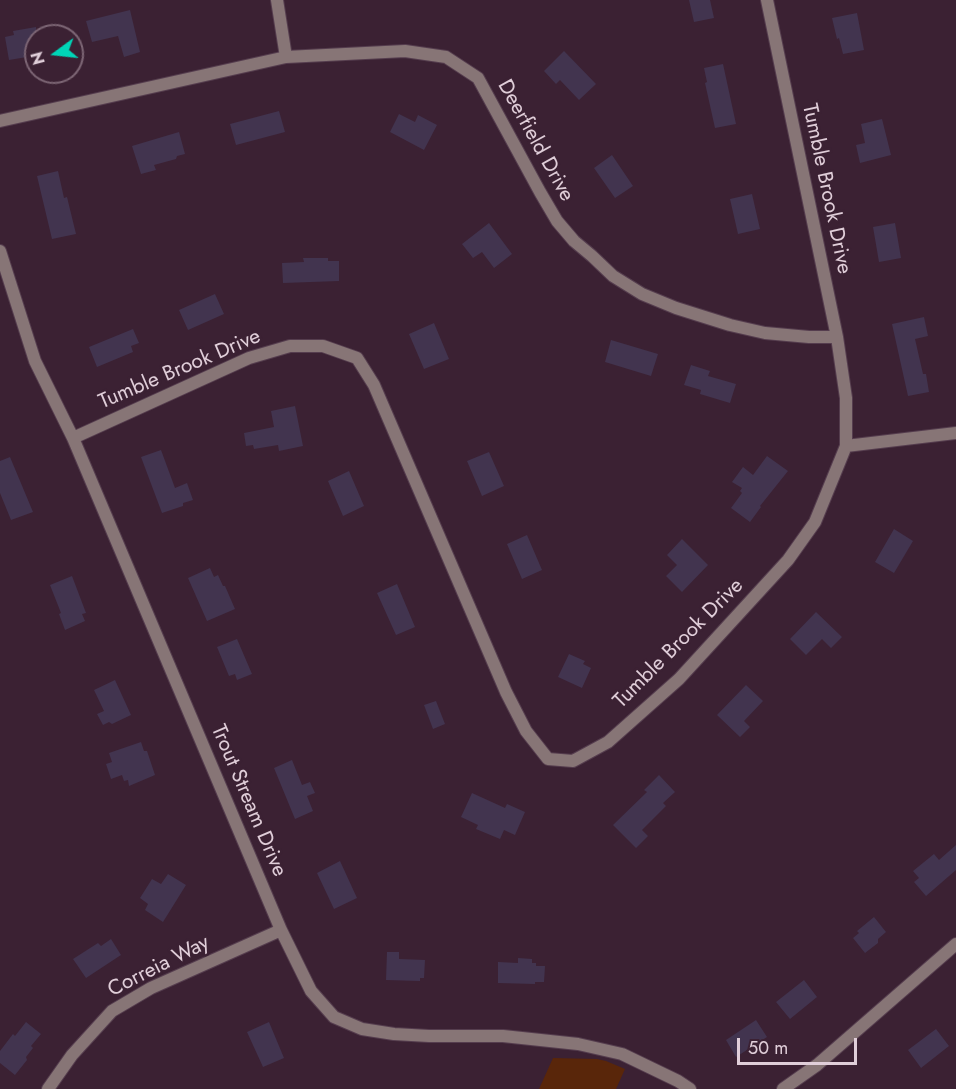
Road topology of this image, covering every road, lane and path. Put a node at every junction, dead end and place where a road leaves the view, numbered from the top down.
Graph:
1 (277, 0) edge
2 (767, 0) edge
3 (286, 57) junction
4 (0, 121) edge
5 (0, 251) edge
6 (837, 337) junction
7 (956, 433) edge
8 (73, 438) junction
9 (846, 446) junction
10 (281, 930) junction
11 (956, 944) edge
12 (48, 1089) edge
13 (690, 1089) edge
14 (783, 1089) edge

1 - 3 street
2 - 6 street, Tumble Brook Drive
3 - 4 street, Deerfield Drive
3 - 6 street, Deerfield Drive
5 - 8 street, Trout Stream Drive
6 - 9 street, Tumble Brook Drive
7 - 9 street
8 - 9 street, Tumble Brook Drive
8 - 10 street, Trout Stream Drive
10 - 12 street, Correia Way
10 - 13 street, Trout Stream Drive
11 - 14 street

